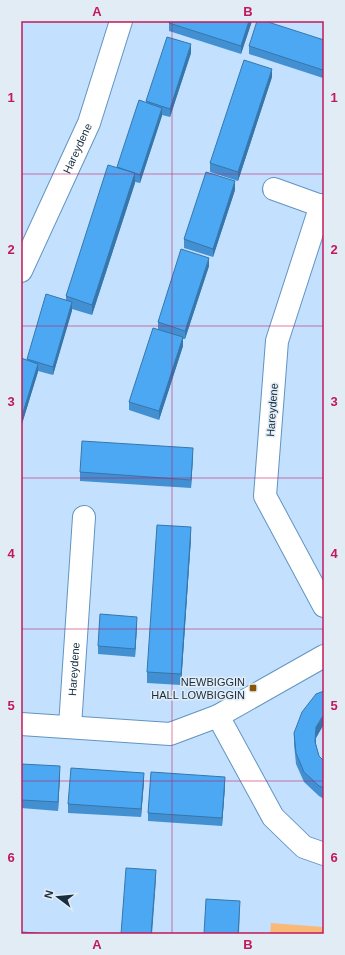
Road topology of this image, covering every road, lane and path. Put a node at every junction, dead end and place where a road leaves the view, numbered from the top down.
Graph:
1 (121, 21) edge
2 (274, 189) dead end
3 (322, 206) edge
4 (21, 272) edge
5 (84, 517) dead end
6 (324, 606) edge
7 (324, 656) edge
8 (218, 716) junction
9 (21, 724) edge
10 (70, 726) junction
11 (324, 854) edge

1 - 4 street, Hareydene
2 - 3 street, Hareydene
3 - 6 street, Hareydene
5 - 10 street, Hareydene
7 - 8 street
8 - 10 street
8 - 11 street
9 - 10 street

